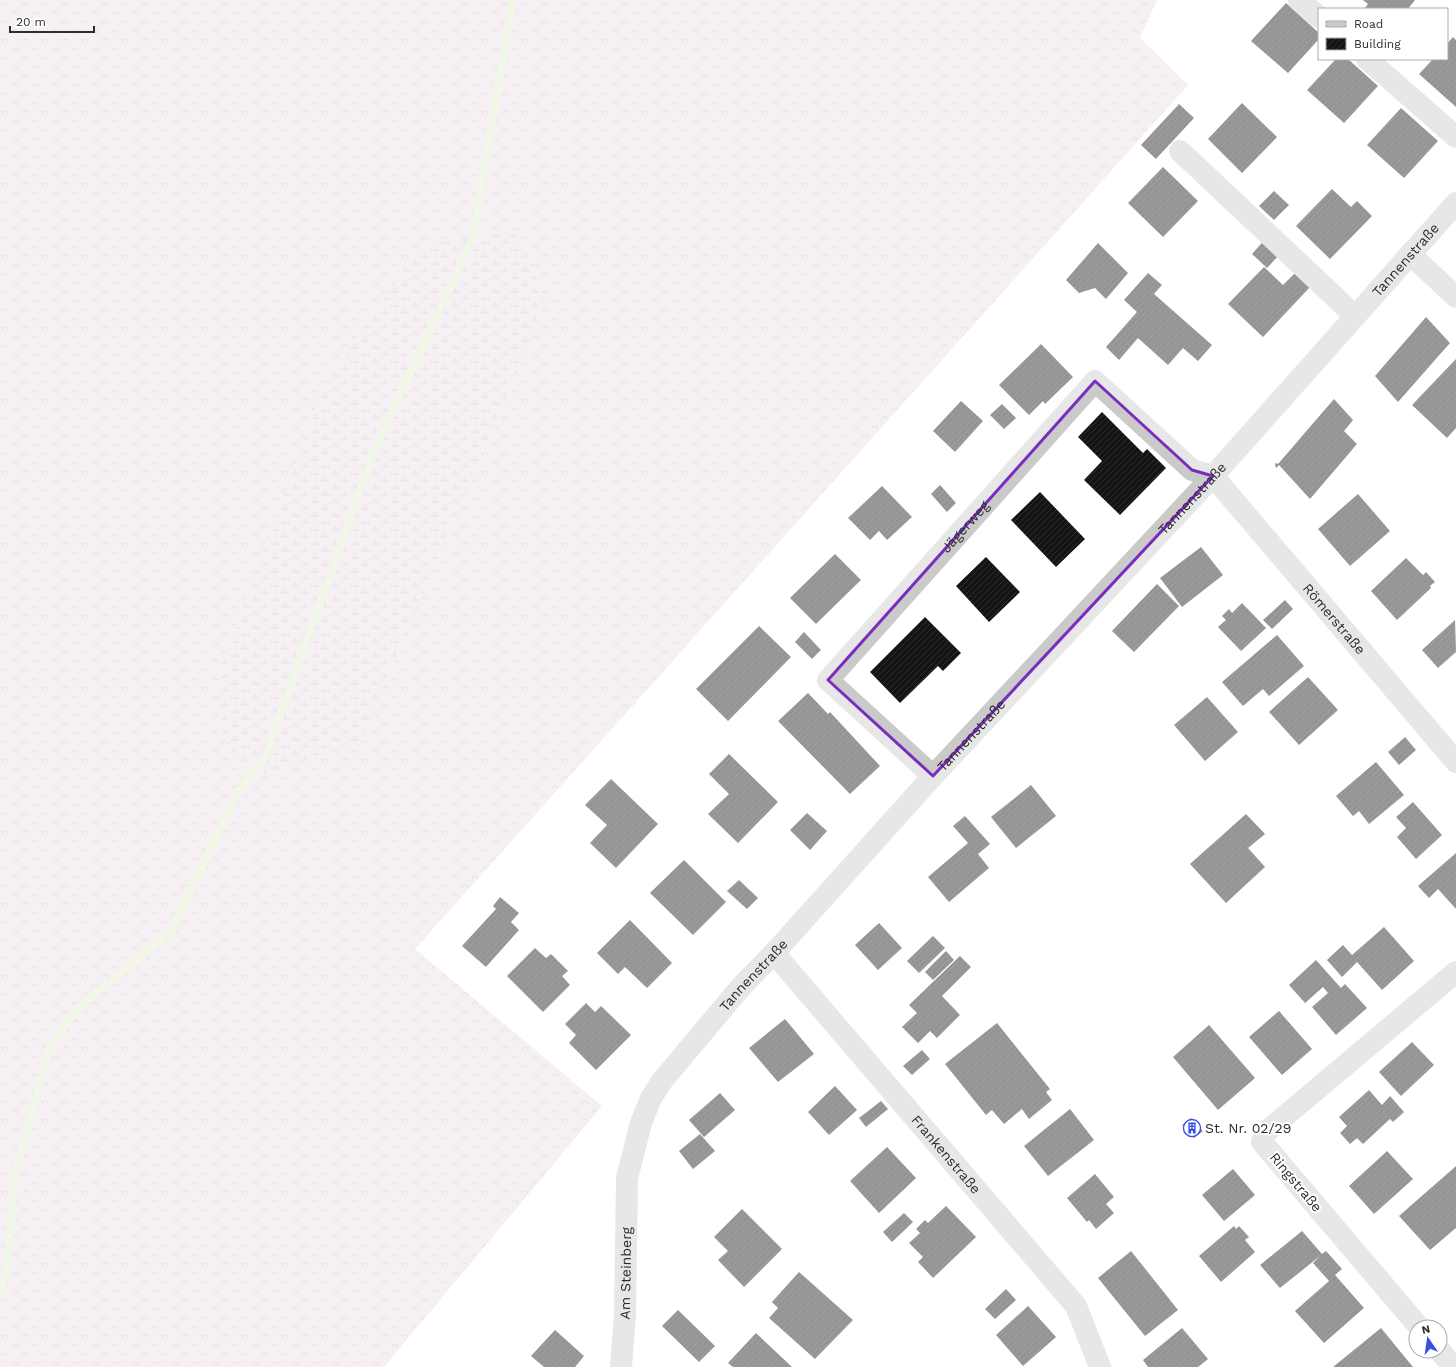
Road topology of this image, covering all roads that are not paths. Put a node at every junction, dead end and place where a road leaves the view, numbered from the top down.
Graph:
1 (1299, 0) edge
2 (1318, 16) edge
3 (1368, 60) edge
4 (1456, 137) edge
5 (1180, 151) dead end
6 (1456, 203) edge
7 (1410, 254) junction
8 (1456, 297) edge
9 (1355, 316) junction
10 (1213, 476) junction
11 (1456, 762) edge
12 (933, 776) junction
13 (774, 953) junction
14 (1456, 972) edge
15 (627, 1178) joint
16 (1412, 1319) edge
17 (1446, 1359) edge
18 (621, 1367) edge
19 (1100, 1367) edge
20 (1453, 1367) edge

1 - 2 street
3 - 4 street
5 - 9 street
6 - 7 street, Tannenstraße
7 - 8 street
7 - 9 street, Tannenstraße
9 - 10 street, Tannenstraße
10 - 11 street, Römerstraße
10 - 12 street, Tannenstraße
10 - 12 street, Jägerweg
12 - 13 street, Tannenstraße
13 - 15 street, Tannenstraße
13 - 19 street, Frankenstraße
14 - 16 street, Ringstraße
15 - 18 street, Am Steinberg
17 - 20 street

